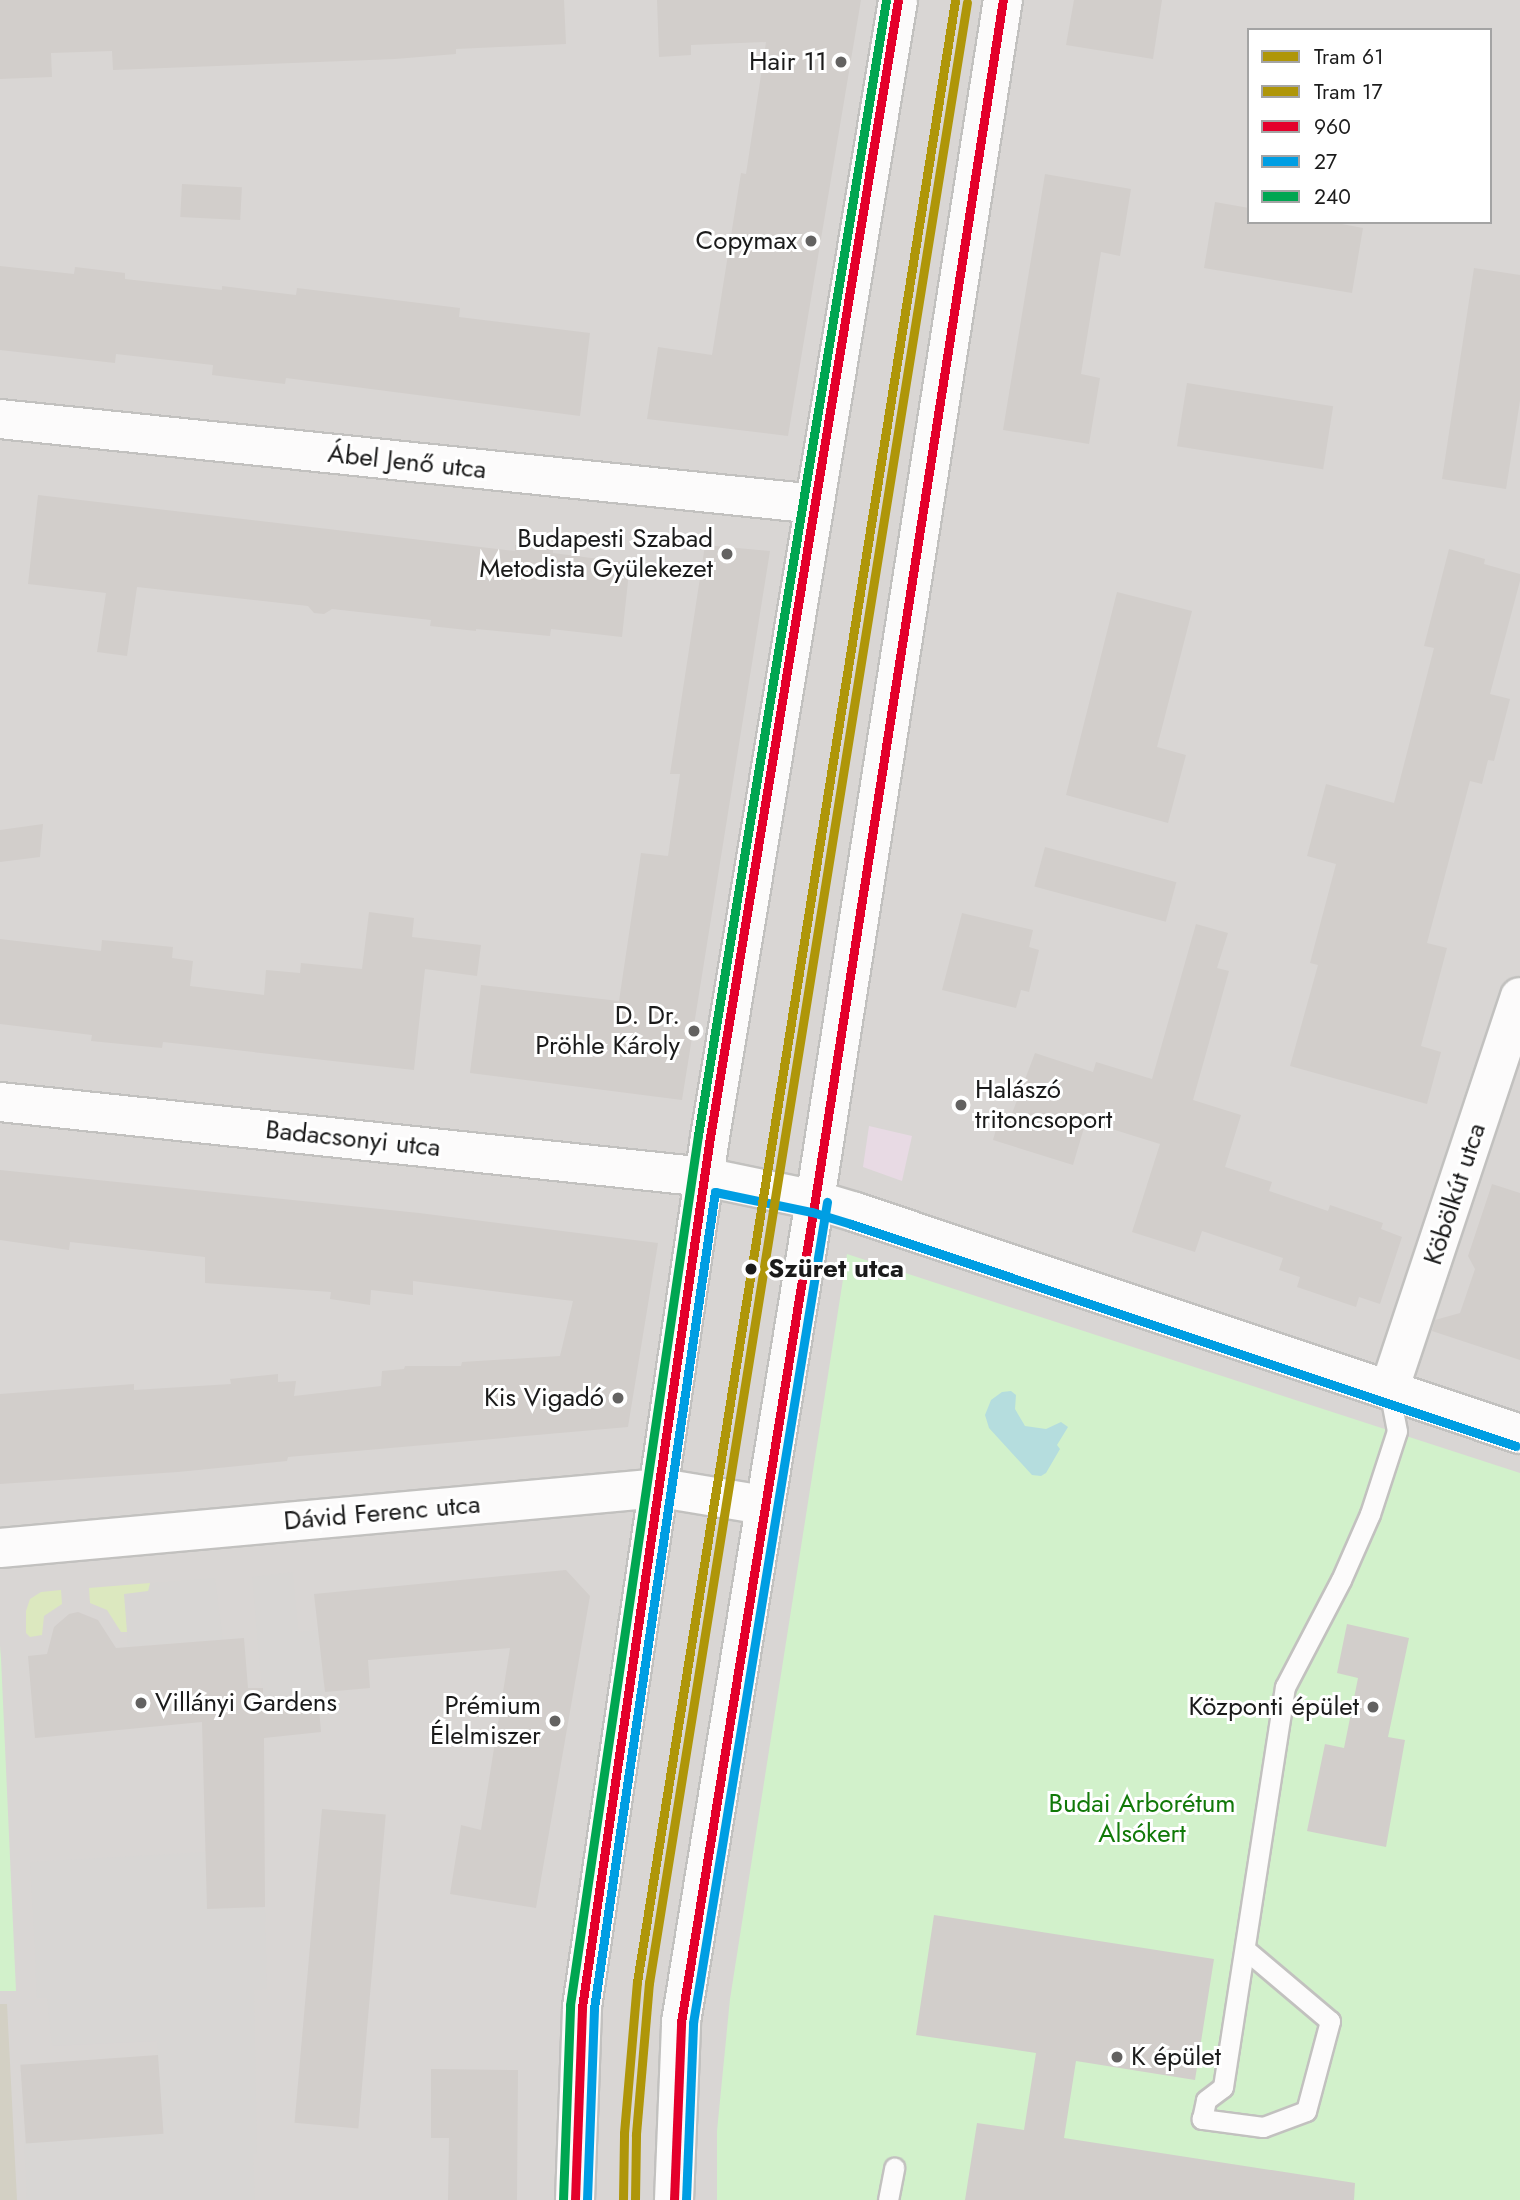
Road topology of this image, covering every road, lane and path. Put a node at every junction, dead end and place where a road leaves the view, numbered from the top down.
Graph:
1 (898, 0) edge
2 (1003, 0) edge
3 (0, 419) edge
4 (815, 504) junction
5 (1520, 998) edge
6 (0, 1102) edge
7 (705, 1177) junction
8 (815, 1200) junction
9 (1389, 1390) junction
10 (1520, 1434) edge
11 (661, 1488) junction
12 (764, 1505) junction
13 (0, 1548) edge
14 (1246, 1950) junction
15 (894, 2168) dead end
16 (575, 2200) edge
17 (674, 2200) edge
18 (888, 2200) edge

1 - 4 street
2 - 8 street
3 - 4 street, Ábel Jenő utca
4 - 7 street
5 - 9 street, Köbölkút utca
6 - 7 street, Badacsonyi utca
7 - 8 street, Badacsonyi utca
7 - 11 street
8 - 9 street
8 - 12 street
9 - 10 street
9 - 14 lane
11 - 12 street, Dávid Ferenc utca
11 - 13 street, Dávid Ferenc utca
11 - 16 street
12 - 17 street
14 - 14 lane
15 - 18 lane

